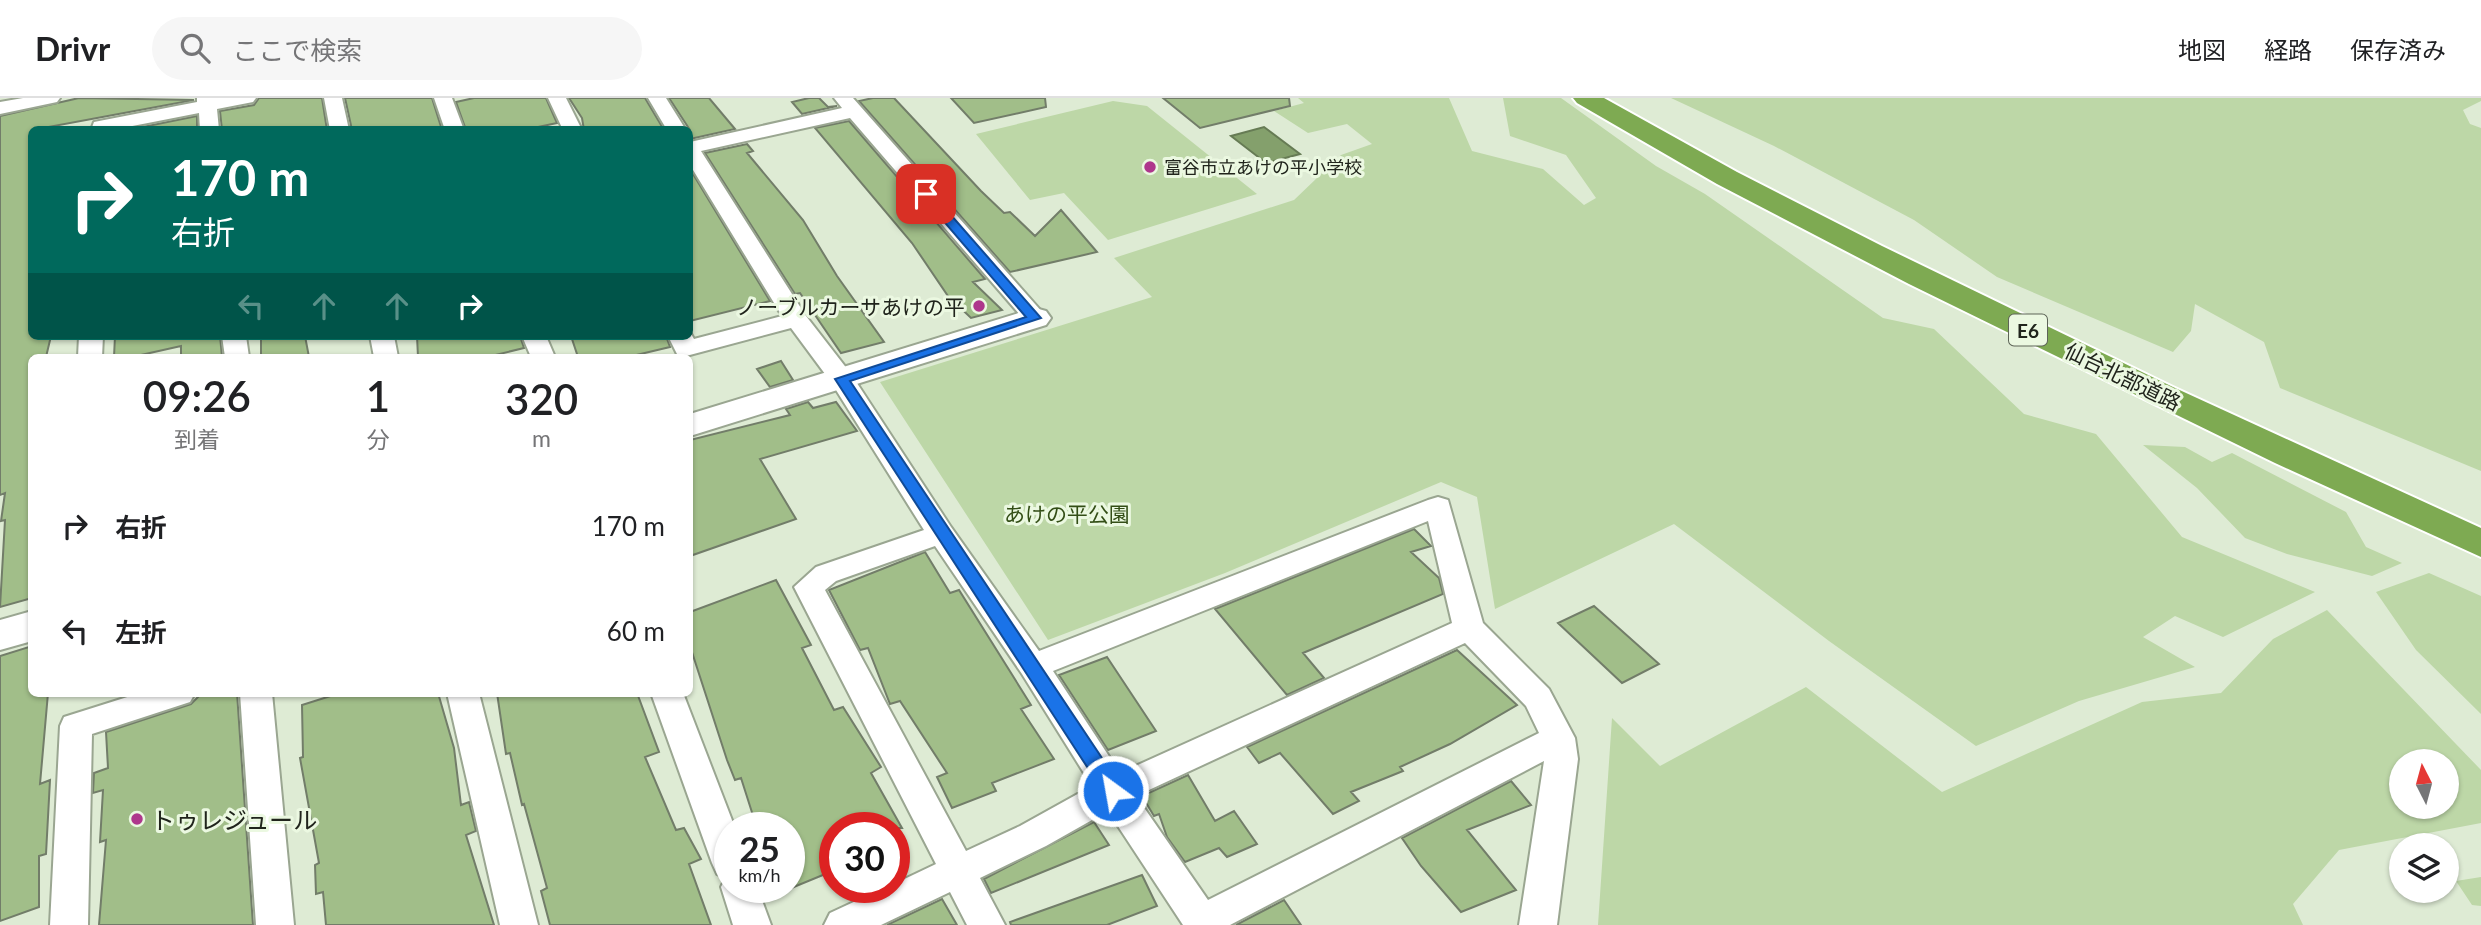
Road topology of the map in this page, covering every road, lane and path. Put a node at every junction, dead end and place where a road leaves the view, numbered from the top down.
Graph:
1 (51, 98) edge
2 (247, 98) edge
3 (333, 98) edge
4 (443, 98) edge
5 (556, 98) edge
6 (657, 98) edge
7 (1586, 98) edge
8 (207, 102) edge
9 (848, 104) edge
10 (0, 108) edge
11 (101, 126) edge
12 (210, 126) edge
13 (339, 126) edge
14 (454, 126) edge
15 (571, 126) edge
16 (674, 126) edge
17 (693, 148) edge
18 (693, 154) edge
19 (1035, 318) joint
20 (796, 319) junction
21 (682, 340) edge
22 (842, 379) junction
23 (693, 424) edge
24 (941, 534) junction
25 (2481, 544) edge
26 (28, 627) edge
27 (1469, 628) junction
28 (0, 635) edge
29 (1033, 666) junction
30 (167, 697) edge
31 (256, 697) edge
32 (464, 697) edge
33 (668, 697) edge
34 (1558, 738) junction
35 (1113, 791) junction
36 (714, 820) edge
37 (958, 871) junction
38 (744, 903) edge
39 (1203, 923) edge
40 (69, 925) edge
41 (275, 925) edge
42 (519, 925) edge
43 (752, 925) edge
44 (843, 925) edge
45 (986, 925) edge
46 (1538, 925) edge

1 - 10 street
2 - 8 street
3 - 13 street
4 - 14 street
5 - 15 street
6 - 16 street
7 - 25 highway, 仙台北部道路 / E6
8 - 11 street
8 - 12 street
9 - 17 street
9 - 19 street
18 - 20 street
19 - 22 street
20 - 21 street
20 - 22 street
22 - 23 street
22 - 24 street
24 - 29 street
24 - 37 street
26 - 28 street
27 - 29 street
27 - 34 street
27 - 35 street
29 - 35 street
30 - 40 street
31 - 41 street
32 - 42 street
33 - 36 street
34 - 39 street
34 - 46 street
35 - 37 street
35 - 39 street
37 - 44 street
37 - 45 street
38 - 43 street

